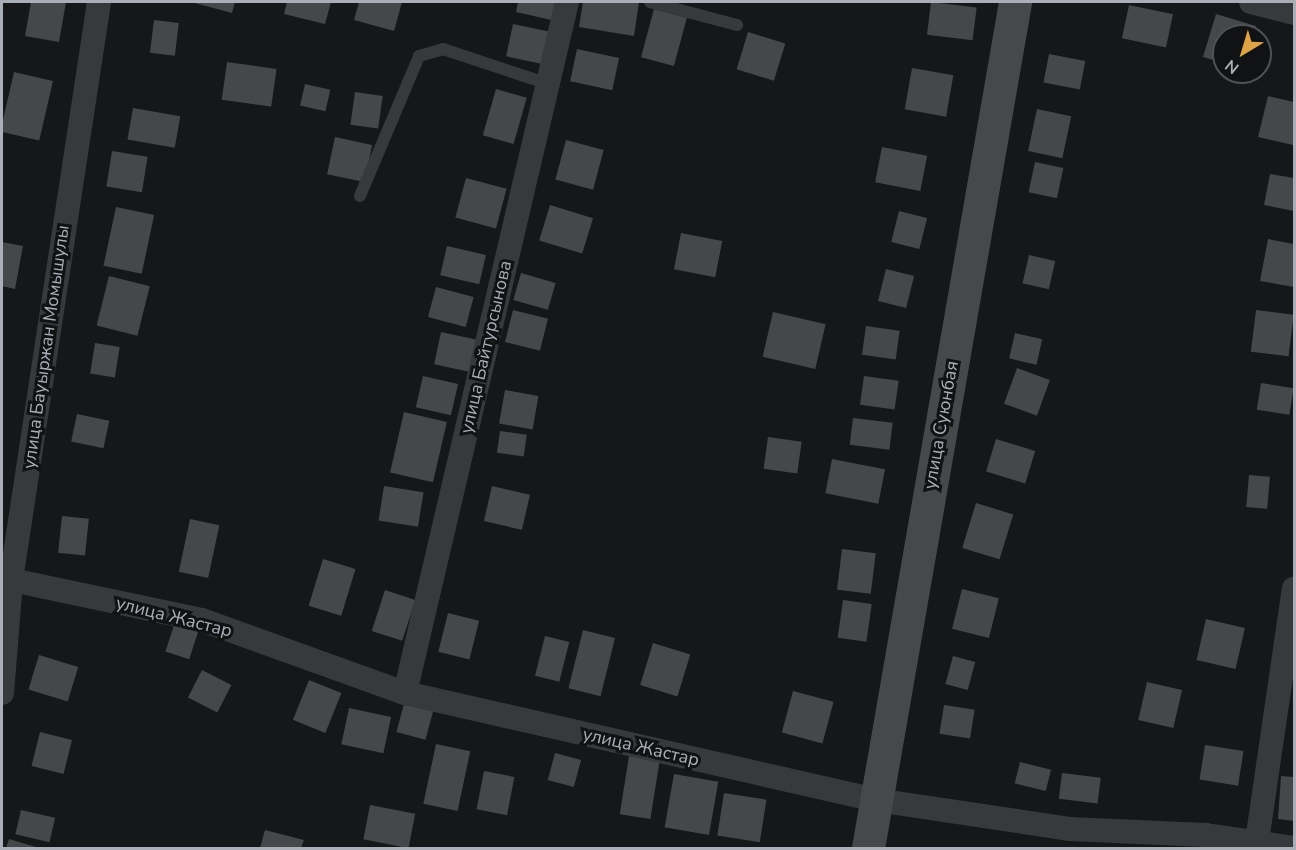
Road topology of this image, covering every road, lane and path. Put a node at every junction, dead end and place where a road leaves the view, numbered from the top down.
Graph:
1 (99, 2) edge
2 (567, 2) edge
3 (650, 2) edge
4 (1015, 2) edge
5 (1251, 2) edge
6 (1294, 13) edge
7 (737, 25) dead end
8 (548, 84) junction
9 (360, 196) dead end
10 (6, 579) edge
11 (1294, 589) edge
12 (2, 693) edge
13 (405, 693) junction
14 (876, 800) junction
15 (1256, 846) edge
16 (1294, 848) edge
17 (868, 849) edge

1 - 10 street, улица Бауыржан Момышулы
2 - 8 street, улица Байтурсынова
3 - 7 lane
4 - 14 main road, улица Суюнбая
5 - 6 street
8 - 9 lane
8 - 13 street, улица Байтурсынова
10 - 12 street, улица Бауыржан Момышулы
10 - 13 street, улица Жастар
11 - 15 street
13 - 14 street, улица Жастар
14 - 15 street, улица Жастар
14 - 17 main road, улица Суюнбая
15 - 16 street, улица Жастар

